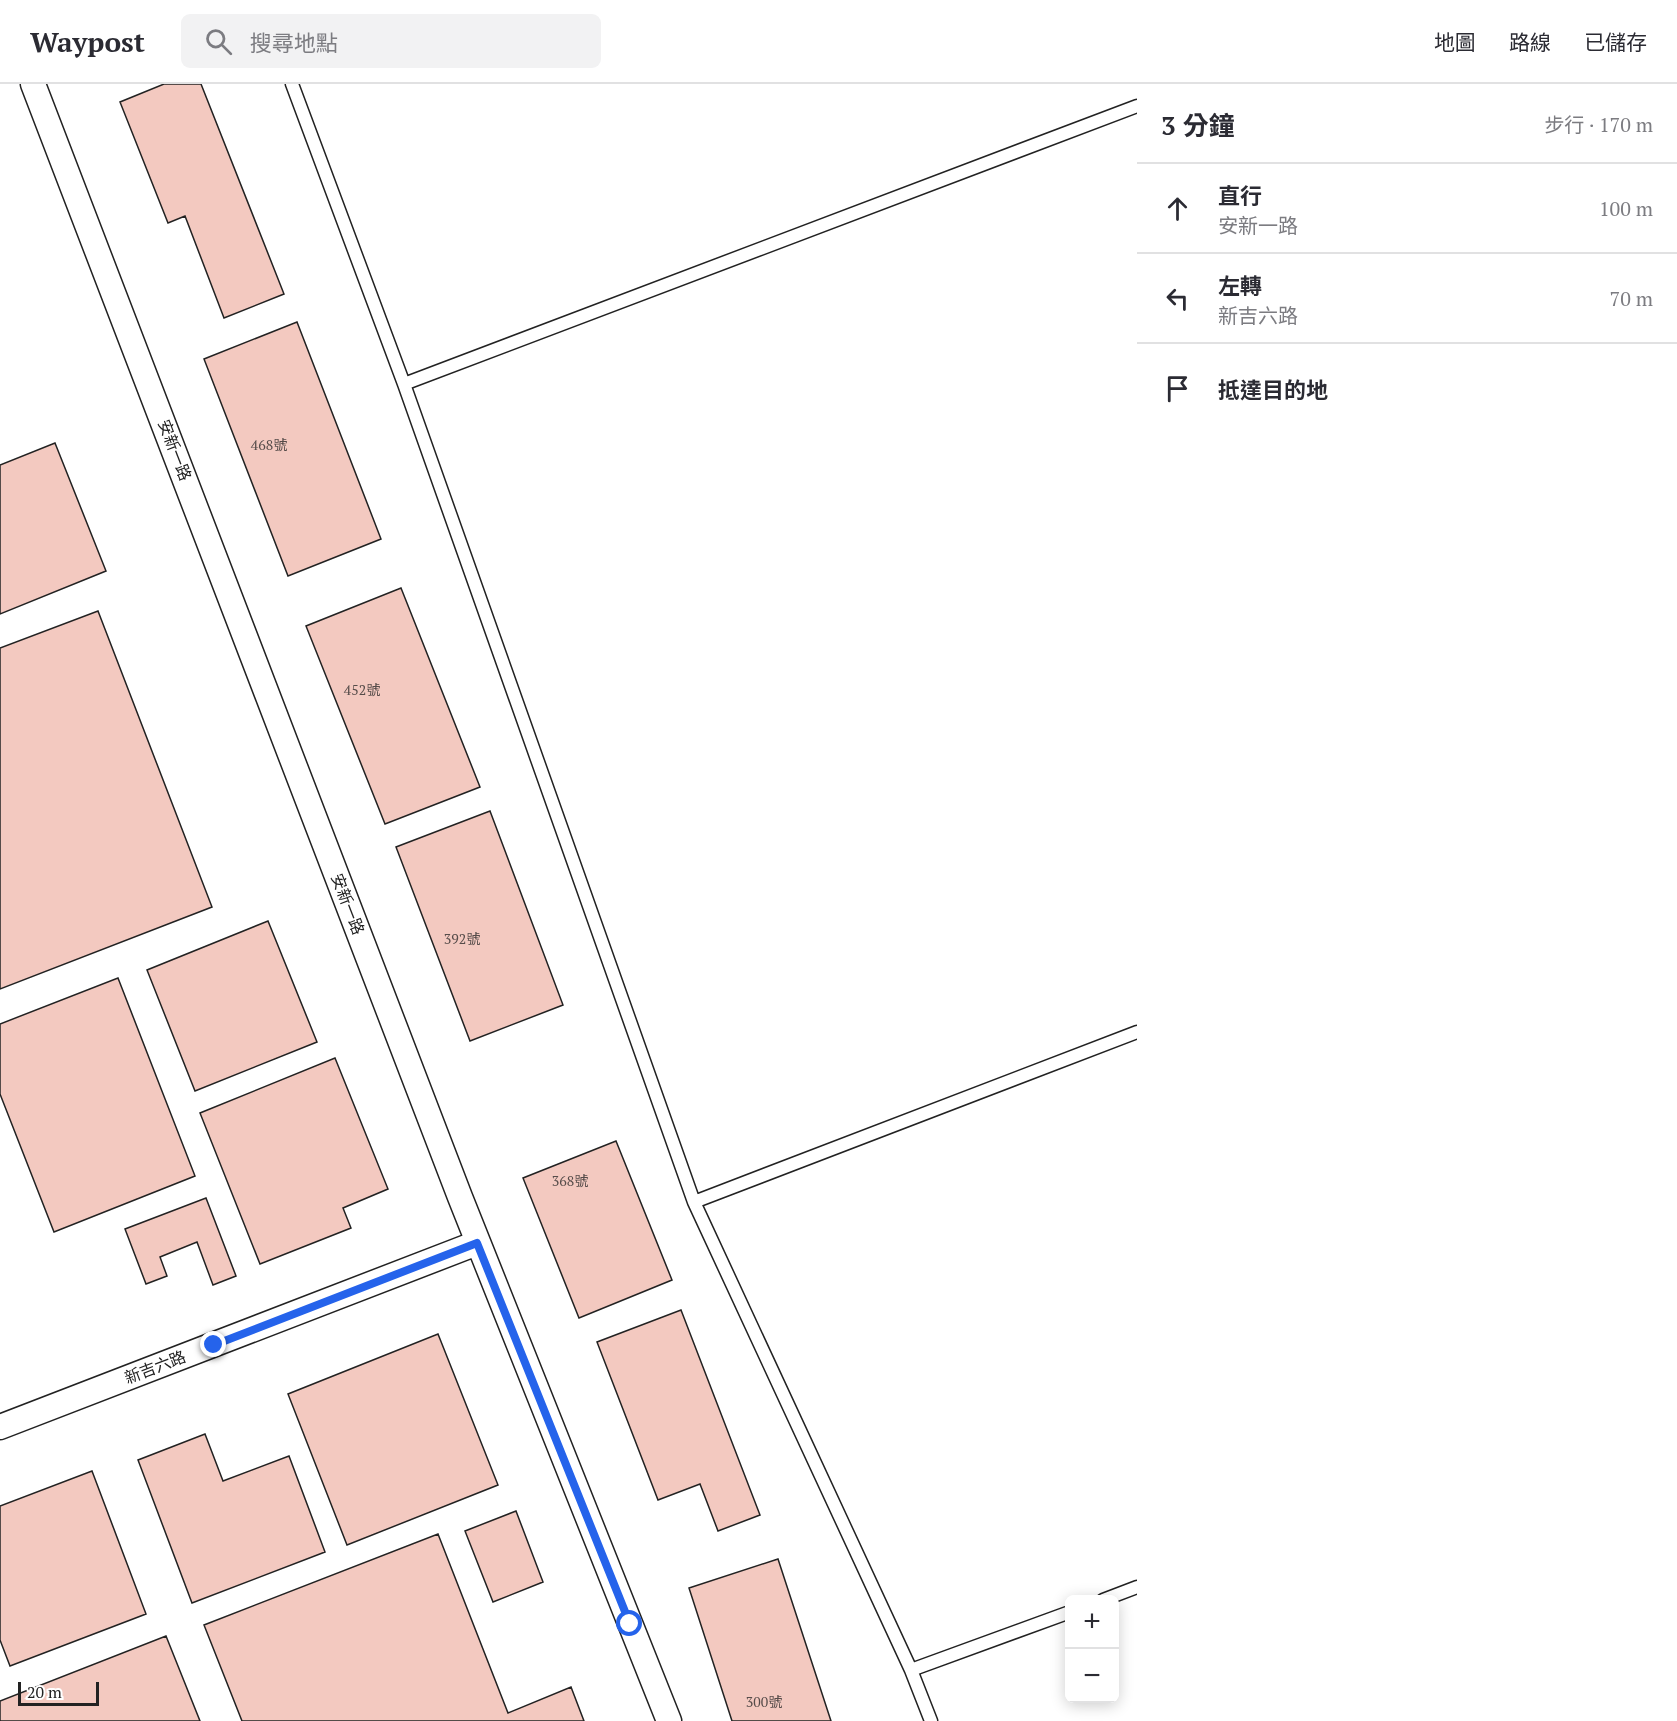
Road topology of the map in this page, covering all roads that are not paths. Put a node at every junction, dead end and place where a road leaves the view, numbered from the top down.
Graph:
1 (33, 84) edge
2 (292, 84) edge
3 (1137, 106) edge
4 (404, 384) junction
5 (1137, 1032) edge
6 (694, 1202) junction
7 (477, 1243) junction
8 (0, 1427) edge
9 (1137, 1587) edge
10 (1114, 1595) edge
11 (1065, 1614) edge
12 (911, 1670) junction
13 (669, 1721) edge
14 (931, 1721) edge

1 - 7 street, 安新一路
2 - 4 lane
3 - 4 lane
4 - 6 lane
5 - 6 lane
6 - 12 lane
7 - 8 street, 新吉六路
7 - 13 street, 安新一路
9 - 10 lane
11 - 12 lane
12 - 14 lane

